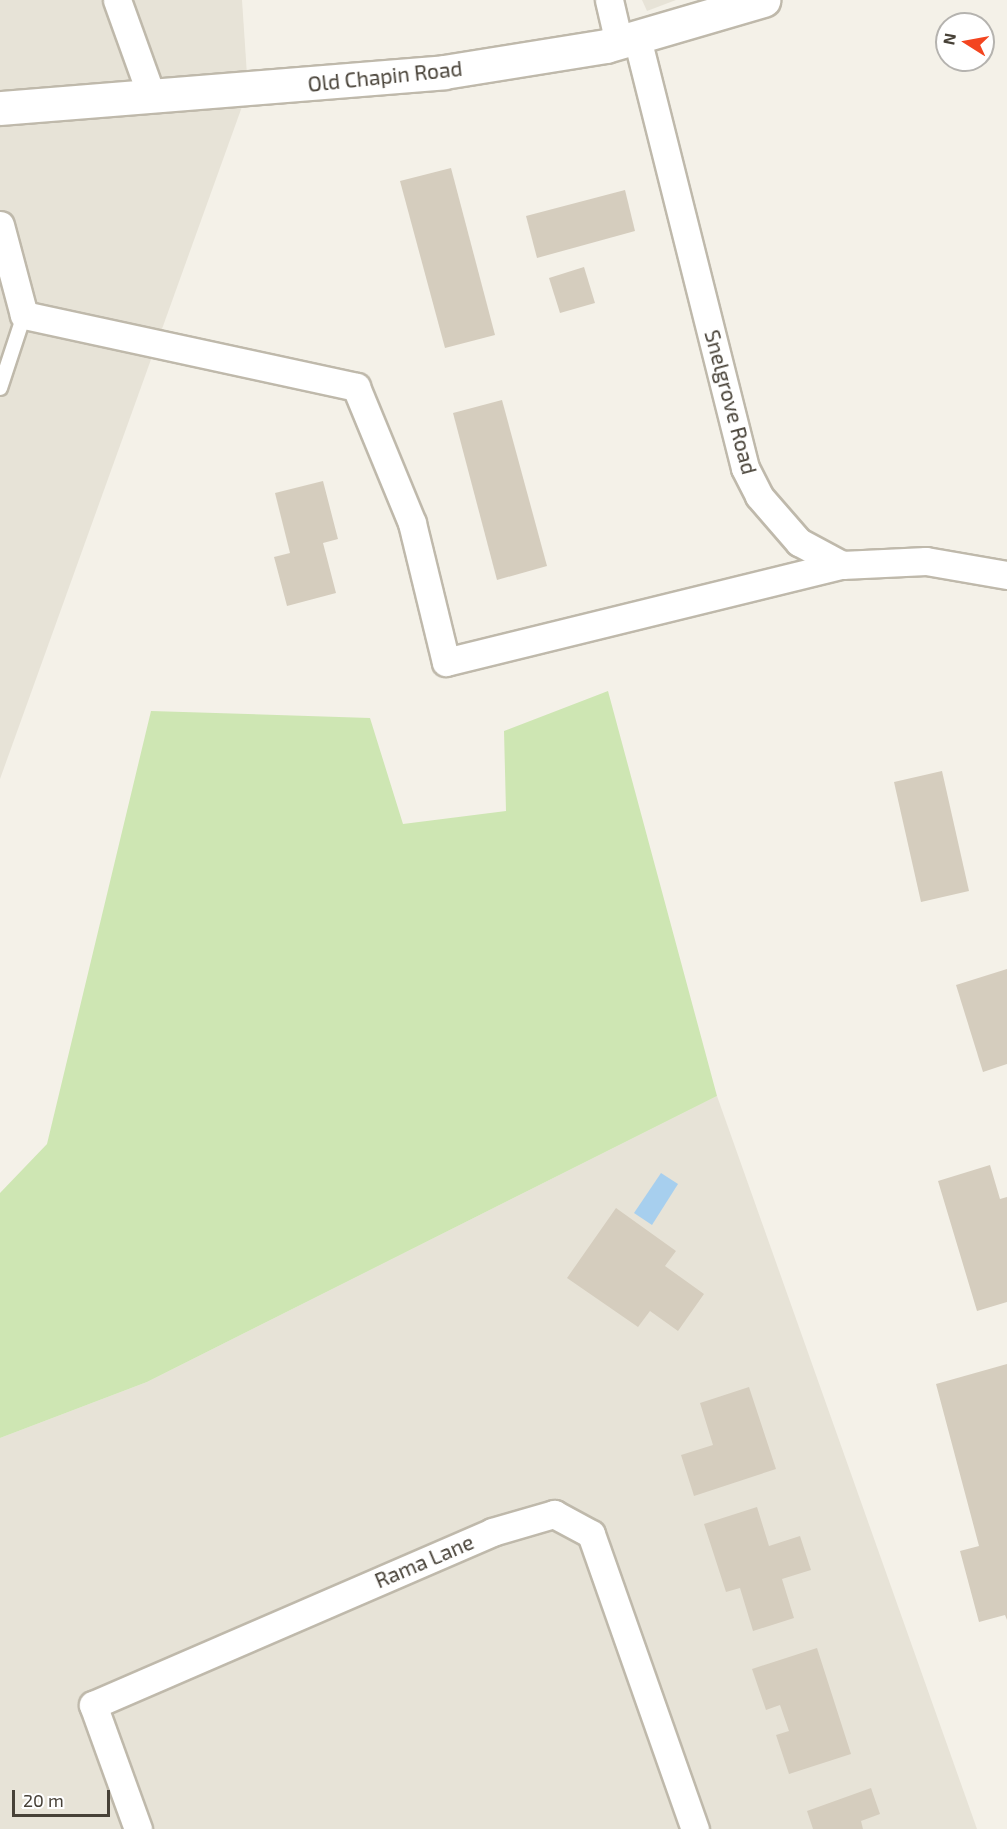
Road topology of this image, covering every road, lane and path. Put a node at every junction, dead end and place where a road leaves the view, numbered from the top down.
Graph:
1 (117, 0) edge
2 (609, 0) edge
3 (763, 0) edge
4 (628, 41) junction
5 (152, 97) junction
6 (0, 108) edge
7 (0, 225) edge
8 (24, 315) junction
9 (0, 388) edge
10 (842, 565) junction
11 (1007, 575) edge
12 (138, 1829) edge
13 (695, 1829) edge

1 - 5 street
2 - 4 street, Snelgrove Road
3 - 4 street, Old Chapin Road
4 - 5 street, Old Chapin Road
4 - 10 street, Snelgrove Road
5 - 6 street, Old Chapin Road
7 - 8 street
8 - 9 lane
8 - 10 street
10 - 11 street
12 - 13 street, Rama Lane

